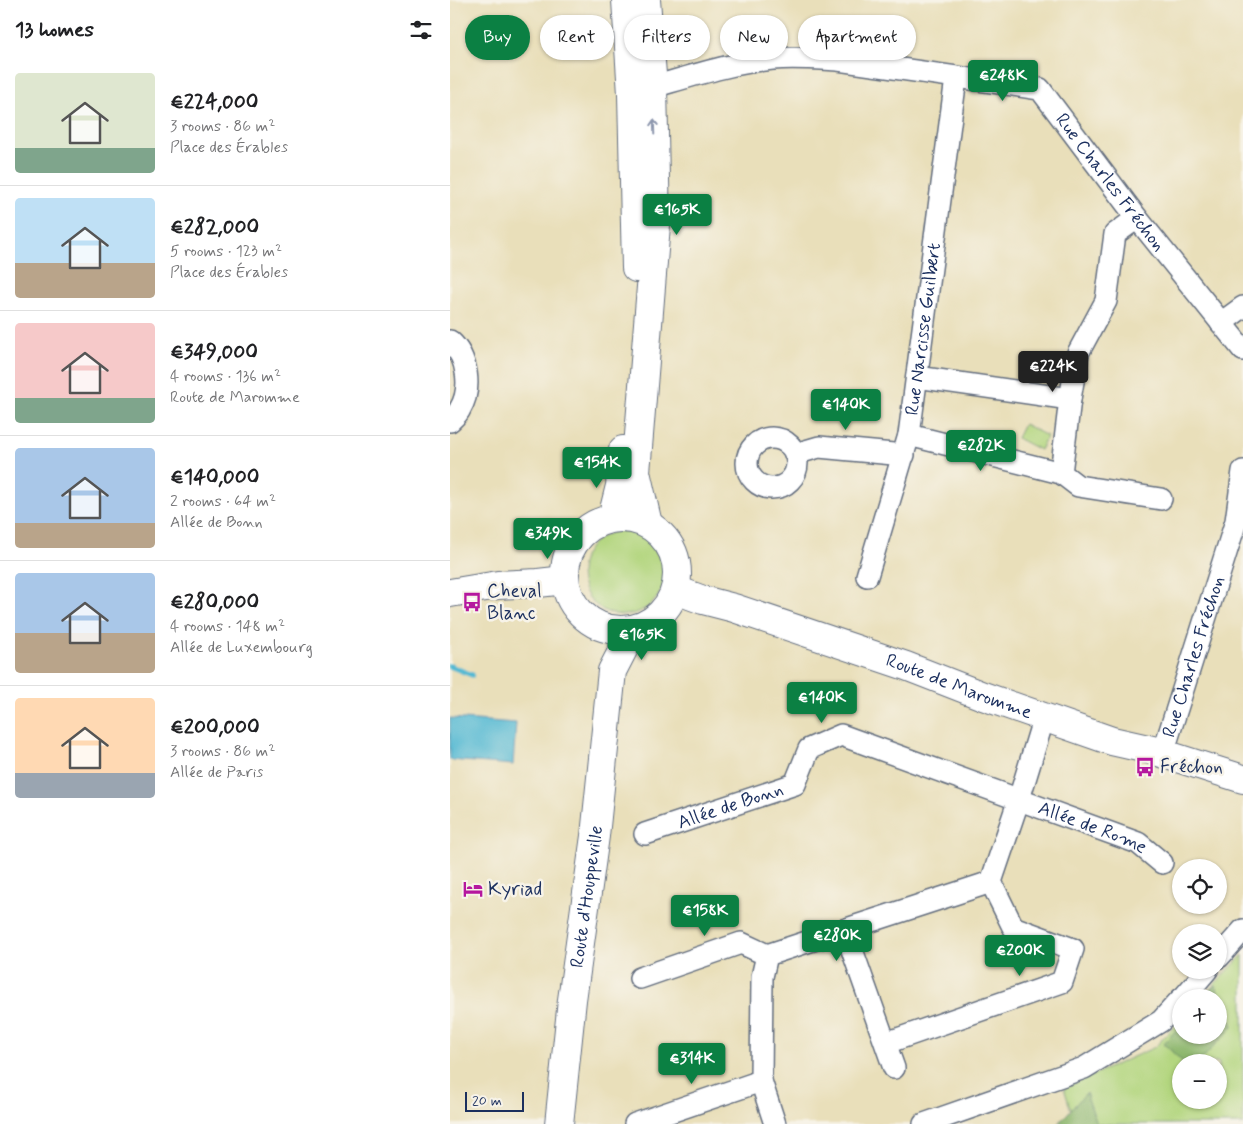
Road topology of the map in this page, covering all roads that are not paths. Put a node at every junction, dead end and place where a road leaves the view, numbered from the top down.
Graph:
1 (626, 0) edge
2 (646, 0) edge
3 (956, 78) junction
4 (642, 91) junction
5 (645, 168) junction
6 (1138, 218) junction
7 (1243, 307) edge
8 (1221, 323) junction
9 (450, 341) edge
10 (1243, 350) edge
11 (918, 377) junction
12 (1070, 399) junction
13 (450, 421) edge
14 (906, 445) junction
15 (795, 454) dead end
16 (1243, 471) edge
17 (1061, 473) junction
18 (1161, 499) dead end
19 (612, 518) junction
20 (1239, 522) edge
21 (648, 524) junction
22 (867, 576) dead end
23 (565, 580) junction
24 (676, 590) junction
25 (450, 593) edge
26 (594, 624) junction
27 (638, 628) junction
28 (612, 671) junction
29 (1044, 717) junction
30 (1163, 753) junction
31 (1243, 779) edge
32 (1019, 799) junction
33 (645, 834) dead end
34 (1162, 863) dead end
35 (991, 882) junction
36 (844, 930) junction
37 (1243, 930) edge
38 (1227, 948) edge
39 (768, 955) junction
40 (640, 978) dead end
41 (1199, 979) edge
42 (1190, 989) edge
43 (1172, 1010) edge
44 (886, 1043) junction
45 (894, 1068) dead end
46 (761, 1080) junction
47 (558, 1124) edge
48 (635, 1124) edge
49 (775, 1124) edge
50 (924, 1124) edge

1 - 4 street
2 - 4 street
3 - 4 street, Rue Charles Fréchon
3 - 6 street, Rue Charles Fréchon
3 - 11 street, Rue Narcisse Guilbert
4 - 5 street
5 - 19 street
5 - 21 street
6 - 8 street, Rue Charles Fréchon
6 - 12 street
7 - 8 street
8 - 10 street, Rue Charles Fréchon
9 - 13 street
11 - 12 street
11 - 14 street, Rue Narcisse Guilbert
12 - 17 street
14 - 15 street
14 - 17 street
14 - 22 street, Rue Narcisse Guilbert
16 - 20 street, Rue Charles Fréchon
17 - 18 street
19 - 21 street
19 - 23 street
20 - 30 street, Rue Charles Fréchon
21 - 24 street
23 - 25 street
23 - 26 street
24 - 27 street
24 - 29 street, Route de Maromme
26 - 27 street
26 - 28 street, Route d'Houppeville
27 - 28 street, Route d'Houppeville
28 - 47 street, Route d'Houppeville
29 - 30 street, Route de Maromme
29 - 32 street
30 - 31 street, Route de Maromme
32 - 33 street, Allée de Bonn
32 - 34 street, Allée de Rome
32 - 35 street
35 - 36 street
35 - 44 street
36 - 39 street
36 - 44 street
37 - 38 street
39 - 40 street
39 - 46 street
41 - 42 street
43 - 50 street
44 - 45 street
46 - 48 street
46 - 49 street

